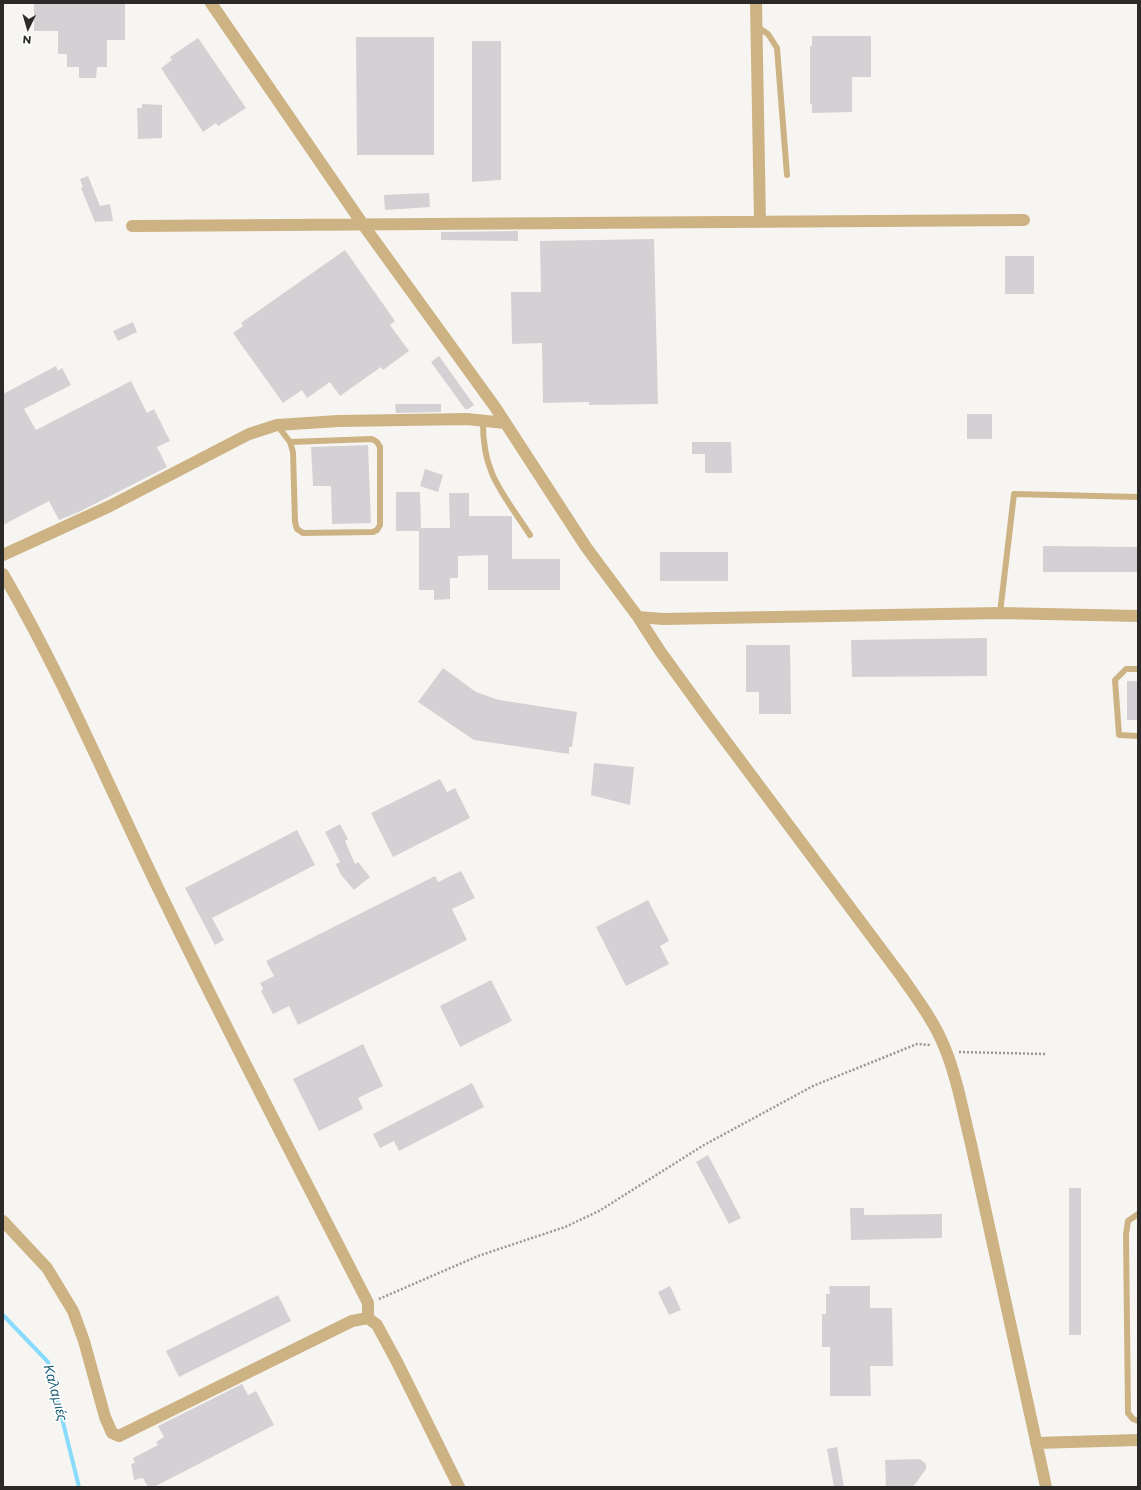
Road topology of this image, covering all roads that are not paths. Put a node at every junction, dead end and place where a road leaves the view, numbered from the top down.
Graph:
1 (211, 3) edge
2 (756, 3) edge
3 (756, 26) junction
4 (787, 175) dead end
5 (1024, 220) dead end
6 (760, 221) junction
7 (132, 226) dead end
8 (364, 226) junction
9 (483, 420) junction
10 (505, 423) junction
11 (277, 425) junction
12 (290, 442) junction
13 (1138, 497) edge
14 (530, 535) dead end
15 (3, 555) edge
16 (3, 574) edge
17 (1000, 613) junction
18 (1138, 616) edge
19 (638, 617) junction
20 (1138, 669) edge
21 (1138, 736) edge
22 (1138, 1214) edge
23 (3, 1221) edge
24 (368, 1318) junction
25 (1138, 1421) edge
26 (1138, 1440) edge
27 (1036, 1443) junction
28 (459, 1487) edge
29 (1046, 1487) edge

1 - 8 street
2 - 3 street
3 - 4 lane
3 - 6 street
5 - 6 street
6 - 8 street
7 - 8 street
8 - 10 street
9 - 10 street
9 - 11 street
9 - 14 lane
10 - 19 street
11 - 12 lane
11 - 15 street
12 - 12 lane
13 - 17 lane
16 - 24 street
17 - 18 street
17 - 19 street
19 - 27 street
20 - 21 lane
22 - 25 lane
23 - 24 street
24 - 28 street
26 - 27 street
27 - 29 street

